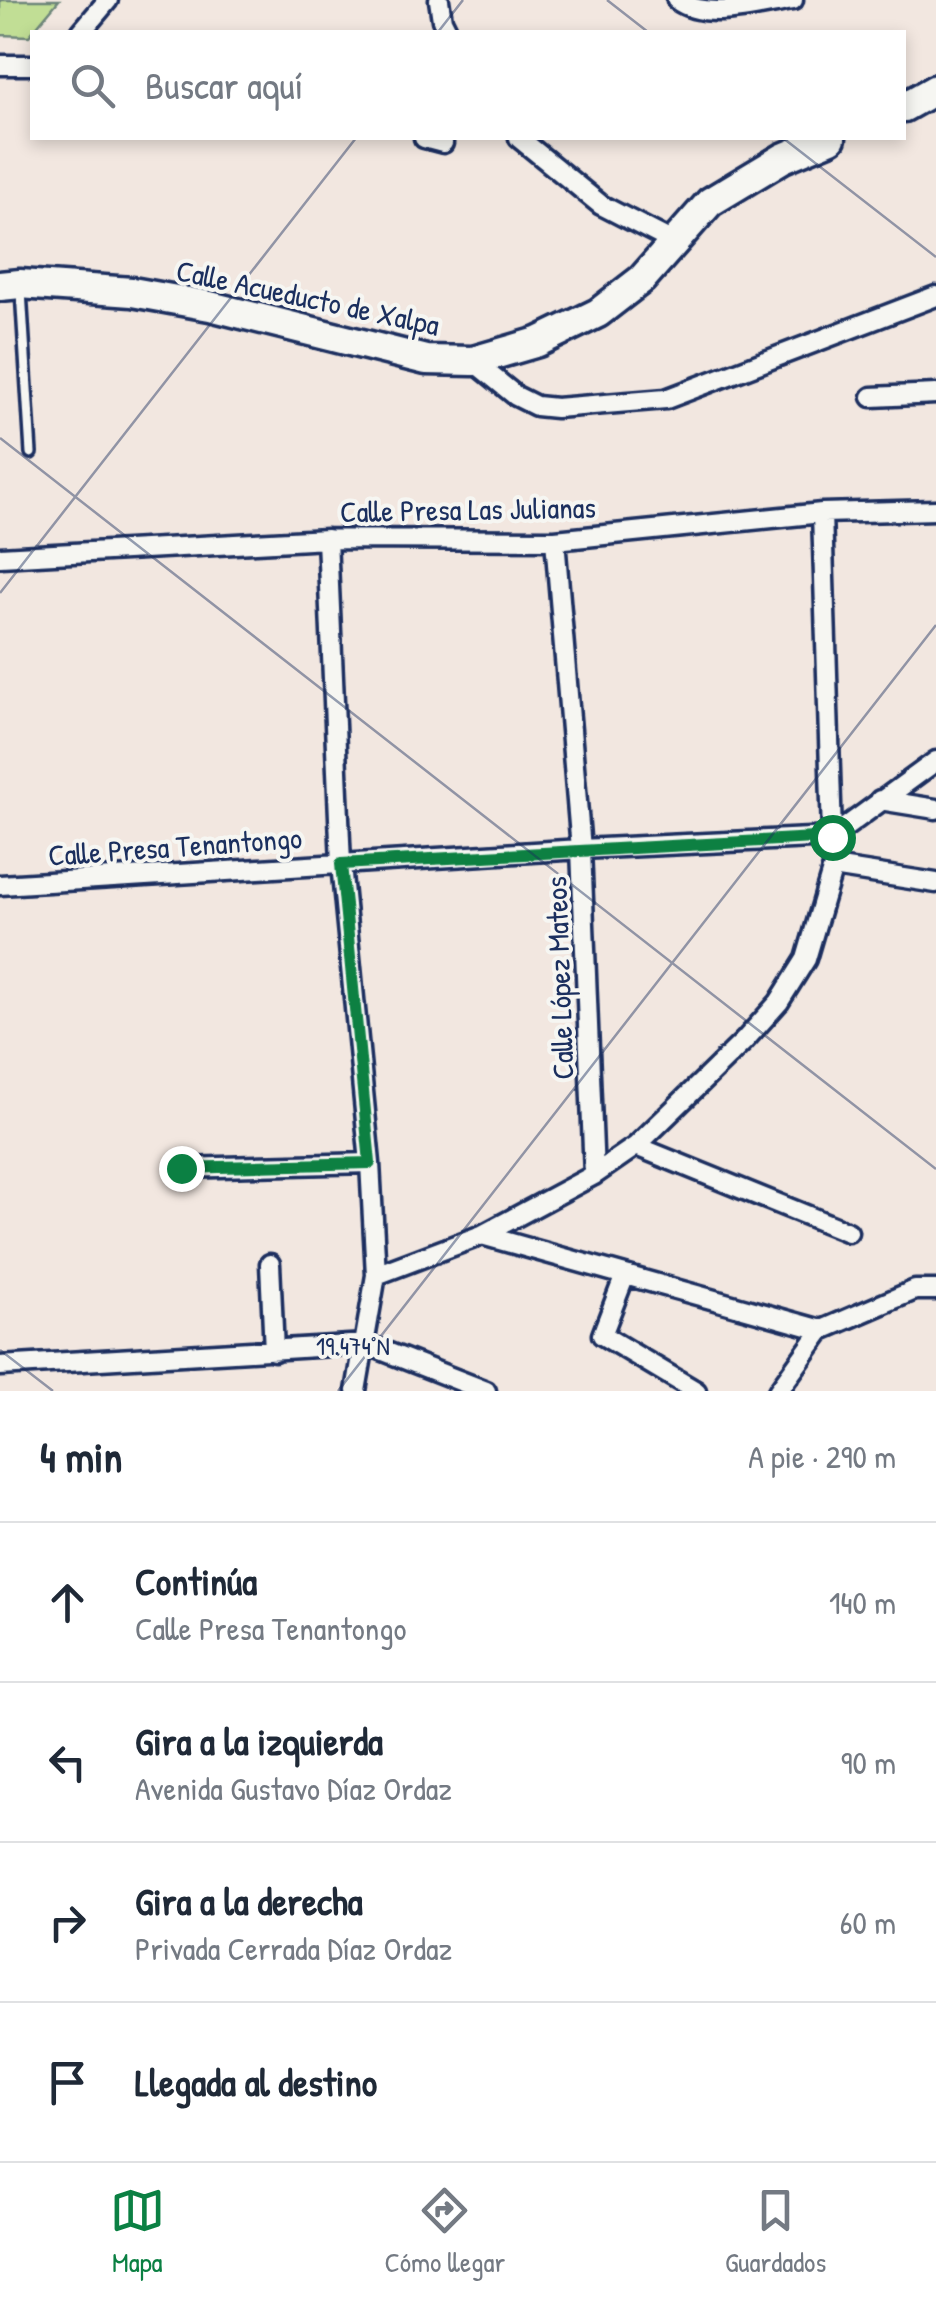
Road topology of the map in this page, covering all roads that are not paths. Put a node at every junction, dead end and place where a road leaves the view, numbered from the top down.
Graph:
1 (108, 0) edge
2 (439, 0) edge
3 (677, 0) edge
4 (793, 0) edge
5 (83, 30) edge
6 (447, 30) edge
7 (30, 64) edge
8 (0, 65) edge
9 (936, 89) edge
10 (906, 106) edge
11 (432, 140) edge
12 (520, 140) edge
13 (826, 140) edge
14 (443, 143) dead end
15 (673, 242) junction
16 (10, 285) edge
17 (936, 296) edge
18 (473, 361) junction
19 (936, 394) edge
20 (872, 397) dead end
21 (31, 452) dead end
22 (936, 510) edge
23 (822, 513) junction
24 (327, 539) junction
25 (554, 540) junction
26 (0, 557) edge
27 (936, 761) edge
28 (880, 800) junction
29 (936, 809) edge
30 (832, 837) junction
31 (581, 848) junction
32 (341, 864) junction
33 (832, 866) junction
34 (936, 884) edge
35 (0, 885) edge
36 (636, 1146) junction
37 (370, 1163) junction
38 (181, 1168) dead end
39 (594, 1175) junction
40 (848, 1232) dead end
41 (482, 1236) junction
42 (270, 1264) dead end
43 (625, 1275) junction
44 (376, 1276) junction
45 (936, 1290) edge
46 (822, 1330) junction
47 (366, 1344) junction
48 (274, 1351) junction
49 (0, 1366) edge
50 (356, 1391) edge
51 (486, 1391) edge
52 (696, 1391) edge
53 (778, 1391) edge

1 - 5 street
2 - 6 street
3 - 4 street
7 - 8 street
9 - 10 street
11 - 14 street
12 - 15 street
13 - 15 street, Calle Acueducto de Xalpa
15 - 18 street, Calle Acueducto de Xalpa
16 - 18 street, Calle Acueducto de Xalpa
16 - 21 lane
17 - 18 street
19 - 20 street
22 - 23 street, Calle Presa Las Julianas
23 - 25 street, Calle Presa Las Julianas
23 - 30 street
24 - 25 street, Calle Presa Las Julianas
24 - 26 street, Calle Presa Las Julianas
24 - 32 street
25 - 31 street, Calle López Mateos
27 - 28 street
28 - 29 street
28 - 30 street
30 - 31 street, Calle Presa Tenantongo
30 - 33 street
31 - 32 street, Calle Presa Tenantongo
31 - 39 street, Calle López Mateos
32 - 35 street, Calle Presa Tenantongo
32 - 37 street
33 - 34 street
33 - 36 street
36 - 39 street
36 - 40 street
37 - 38 street
37 - 44 street
39 - 41 street
41 - 43 street
41 - 44 street
42 - 48 street
43 - 46 street
43 - 52 street
44 - 47 street
45 - 46 street
46 - 53 street
47 - 48 street
47 - 50 street
47 - 51 street
48 - 49 street

